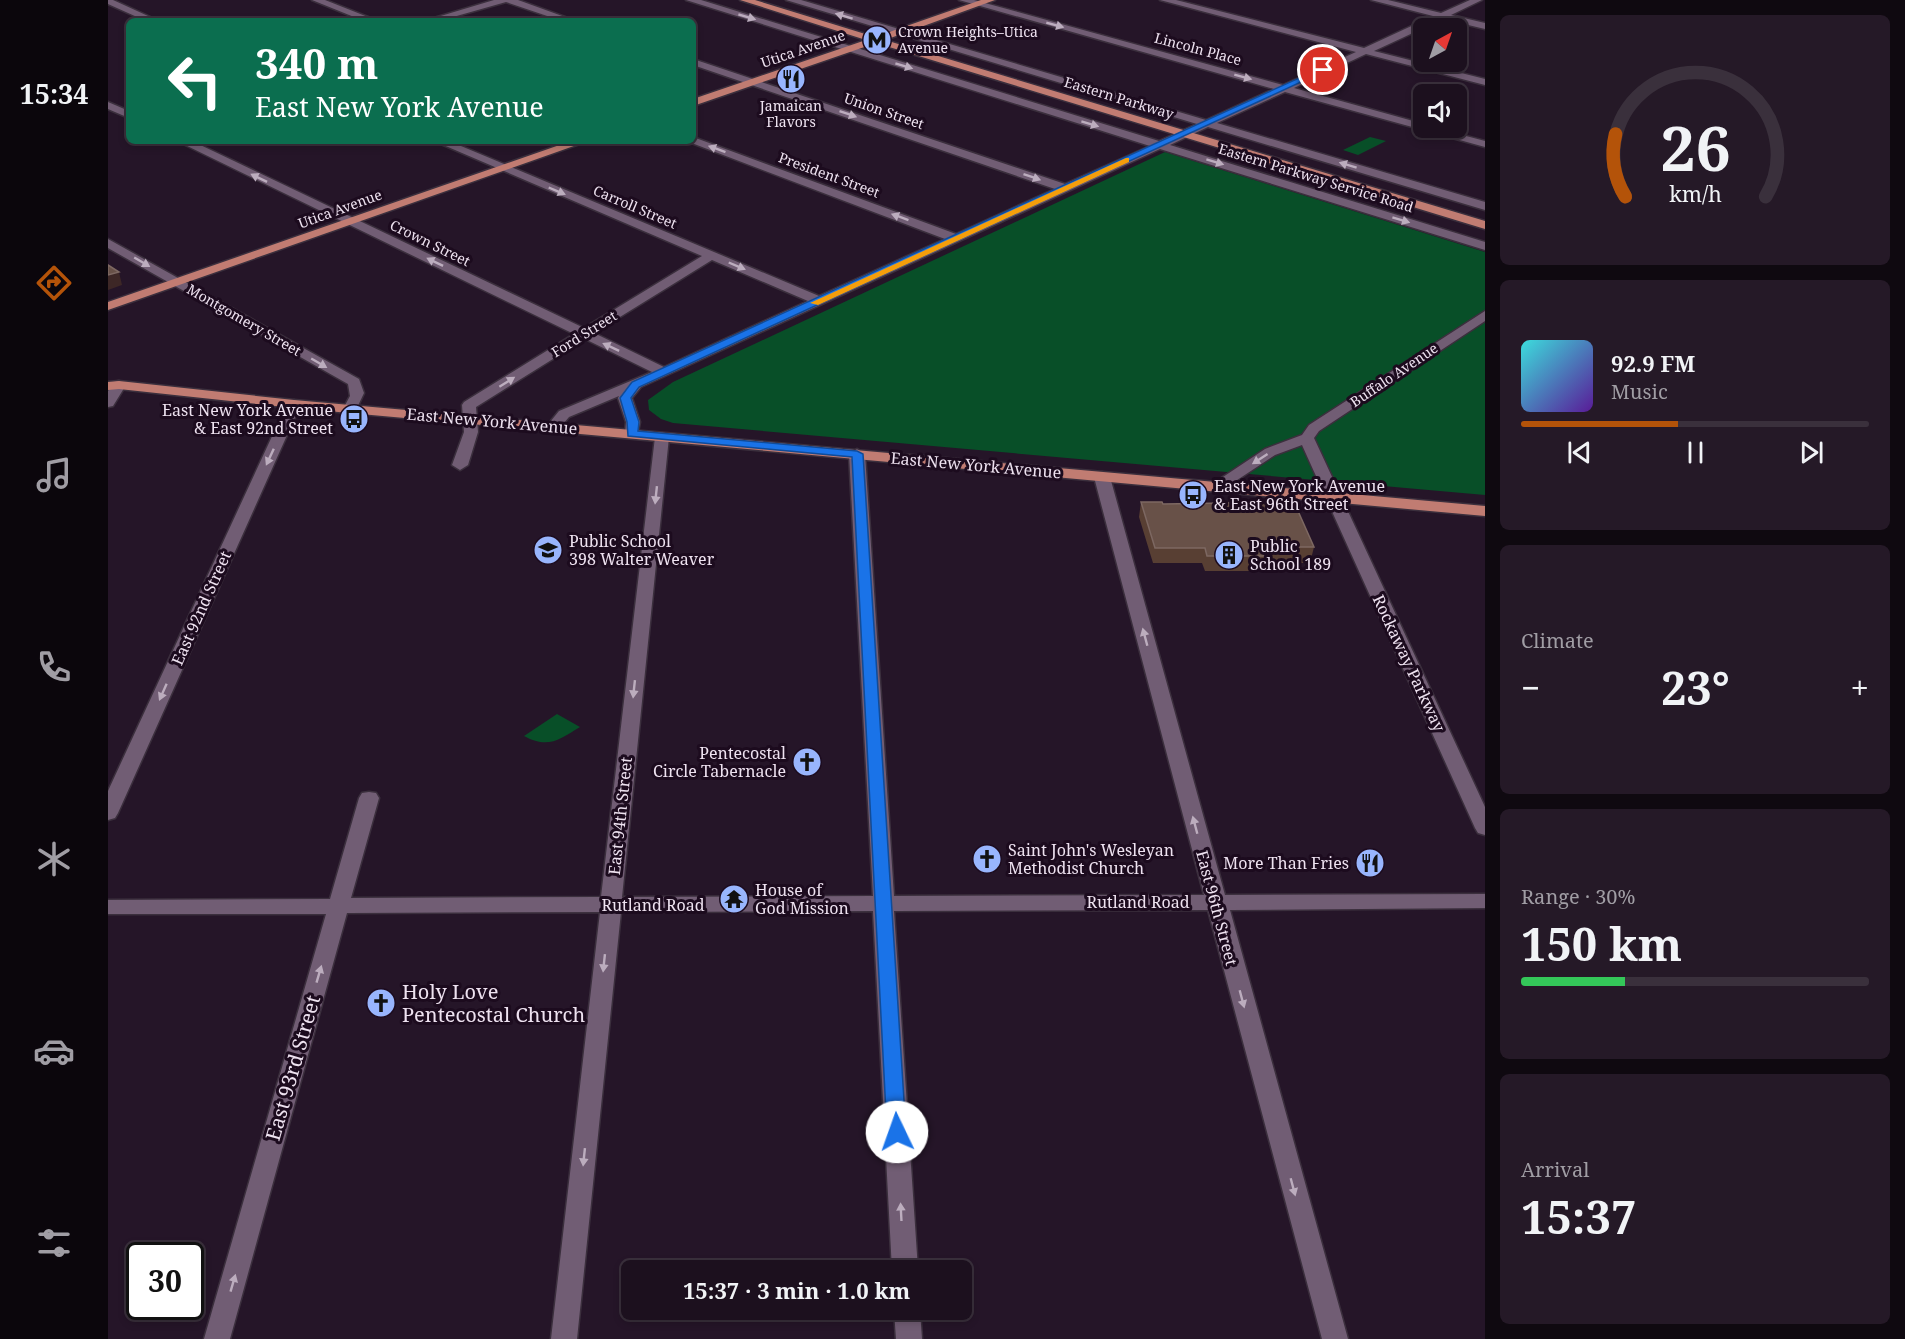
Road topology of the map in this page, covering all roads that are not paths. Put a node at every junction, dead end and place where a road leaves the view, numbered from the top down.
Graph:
1 (317, 0) edge
2 (507, 0) edge
3 (691, 0) edge
4 (745, 0) edge
5 (791, 0) edge
6 (964, 0) edge
7 (990, 0) edge
8 (1165, 0) edge
9 (1376, 0) edge
10 (1477, 0) edge
11 (108, 2) edge
12 (979, 4) junction
13 (1442, 16) junction
14 (147, 18) edge
15 (365, 18) edge
16 (440, 18) edge
17 (562, 18) edge
18 (1485, 26) edge
19 (897, 32) junction
20 (875, 40) junction
21 (848, 49) junction
22 (1365, 51) junction
23 (696, 63) edge
24 (752, 82) junction
25 (1485, 82) edge
26 (1284, 88) junction
27 (696, 102) edge
28 (126, 105) edge
29 (110, 108) edge
30 (126, 114) edge
31 (1208, 123) junction
32 (1413, 124) edge
33 (1185, 134) junction
34 (1463, 138) edge
35 (696, 141) edge
36 (189, 144) edge
37 (447, 144) edge
38 (573, 144) edge
39 (1485, 144) edge
40 (1159, 145) junction
41 (503, 168) junction
42 (1065, 188) junction
43 (1485, 206) edge
44 (349, 221) junction
45 (1485, 225) edge
46 (955, 238) junction
47 (108, 243) edge
48 (1485, 246) edge
49 (711, 255) junction
50 (177, 282) junction
51 (819, 301) junction
52 (108, 306) edge
53 (1485, 315) edge
54 (584, 334) junction
55 (664, 372) junction
56 (112, 384) edge
57 (636, 384) junction
58 (108, 403) edge
59 (294, 404) junction
60 (350, 408) junction
61 (470, 419) junction
62 (553, 427) junction
63 (632, 434) junction
64 (662, 437) junction
65 (1307, 438) junction
66 (857, 454) junction
67 (460, 465) dead end
68 (1102, 477) junction
69 (1216, 487) junction
70 (1333, 498) junction
71 (1485, 511) edge
72 (369, 798) dead end
73 (108, 813) edge
74 (1485, 828) edge
75 (1485, 901) edge
76 (1216, 902) junction
77 (883, 904) junction
78 (610, 905) junction
79 (338, 906) junction
80 (108, 907) edge
81 (904, 1260) edge
82 (908, 1320) edge
83 (217, 1339) edge
84 (564, 1339) edge
85 (909, 1339) edge
86 (1335, 1339) edge

1 - 15 street
2 - 16 street
2 - 17 street
3 -> 21 street, Eastern Parkway Service Road
4 - 20 main road, Eastern Parkway
19 -> 5 street, Eastern Parkway Service Road
6 - 12 street, Lincoln Place
7 - 12 main road, Utica Avenue
8 - 22 street
9 - 13 street
10 - 13 street
11 - 14 street
12 - 19 main road, Utica Avenue
12 -> 26 street, Lincoln Place
13 - 18 street
13 - 22 street
19 - 20 main road, Utica Avenue
19 - 31 street, Eastern Parkway Service Road
20 - 21 main road, Utica Avenue
20 - 33 main road, Eastern Parkway
21 - 24 main road, Utica Avenue
21 -> 40 street, Eastern Parkway Service Road
22 - 25 street
22 - 26 street
23 - 24 street, Union Street
24 - 27 main road, Utica Avenue
24 -> 42 street, Union Street
26 - 31 street
26 - 32 street, Lincoln Place
28 - 29 street
29 - 30 street
31 - 33 street
43 -> 31 street, Eastern Parkway Service Road
33 - 40 street
33 - 45 main road, Eastern Parkway
34 - 39 street, Lincoln Place
46 -> 35 street, President Street
44 -> 36 street, Crown Street
37 - 41 street, Carroll Street
38 - 41 main road, Utica Avenue
40 - 42 street
40 -> 48 street, Eastern Parkway Service Road
41 - 44 main road, Utica Avenue
41 -> 49 street, Carroll Street
42 - 46 street
44 - 50 main road, Utica Avenue
54 -> 44 street, Crown Street
46 - 51 street
47 -> 50 street, Montgomery Street
49 -> 51 street, Carroll Street
49 - 54 street, Ford Street
50 - 52 main road, Utica Avenue
50 -> 60 street, Montgomery Street
51 - 55 street
53 - 65 street, Buffalo Avenue
55 -> 54 street, Crown Street
61 -> 54 street, Ford Street
55 - 57 street
56 - 58 street
56 - 59 main road, East New York Avenue
57 - 62 street
57 - 63 street
59 - 60 main road, East New York Avenue
59 -> 73 street, East 92nd Street
60 - 61 main road, East New York Avenue
61 - 62 main road, East New York Avenue
61 - 67 street
62 - 63 main road, East New York Avenue
63 - 64 main road, East New York Avenue
64 - 66 main road, East New York Avenue
64 -> 78 street, East 94th Street
65 -> 69 street, Buffalo Avenue
65 - 70 street
66 - 68 main road, East New York Avenue
66 - 77 street
68 - 69 main road, East New York Avenue
76 -> 68 street, East 96th Street
69 - 70 main road, East New York Avenue
70 - 71 main road, East New York Avenue
70 - 74 street, Rockaway Parkway
72 - 79 street, East 93rd Street
75 - 76 street, Rutland Road
76 - 77 street, Rutland Road
76 -> 86 street, East 96th Street
77 - 78 street, Rutland Road
81 -> 77 street
78 - 79 street, Rutland Road
78 -> 84 street, East 94th Street
79 - 80 street, Rutland Road
83 -> 79 street, East 93rd Street
82 - 85 street

